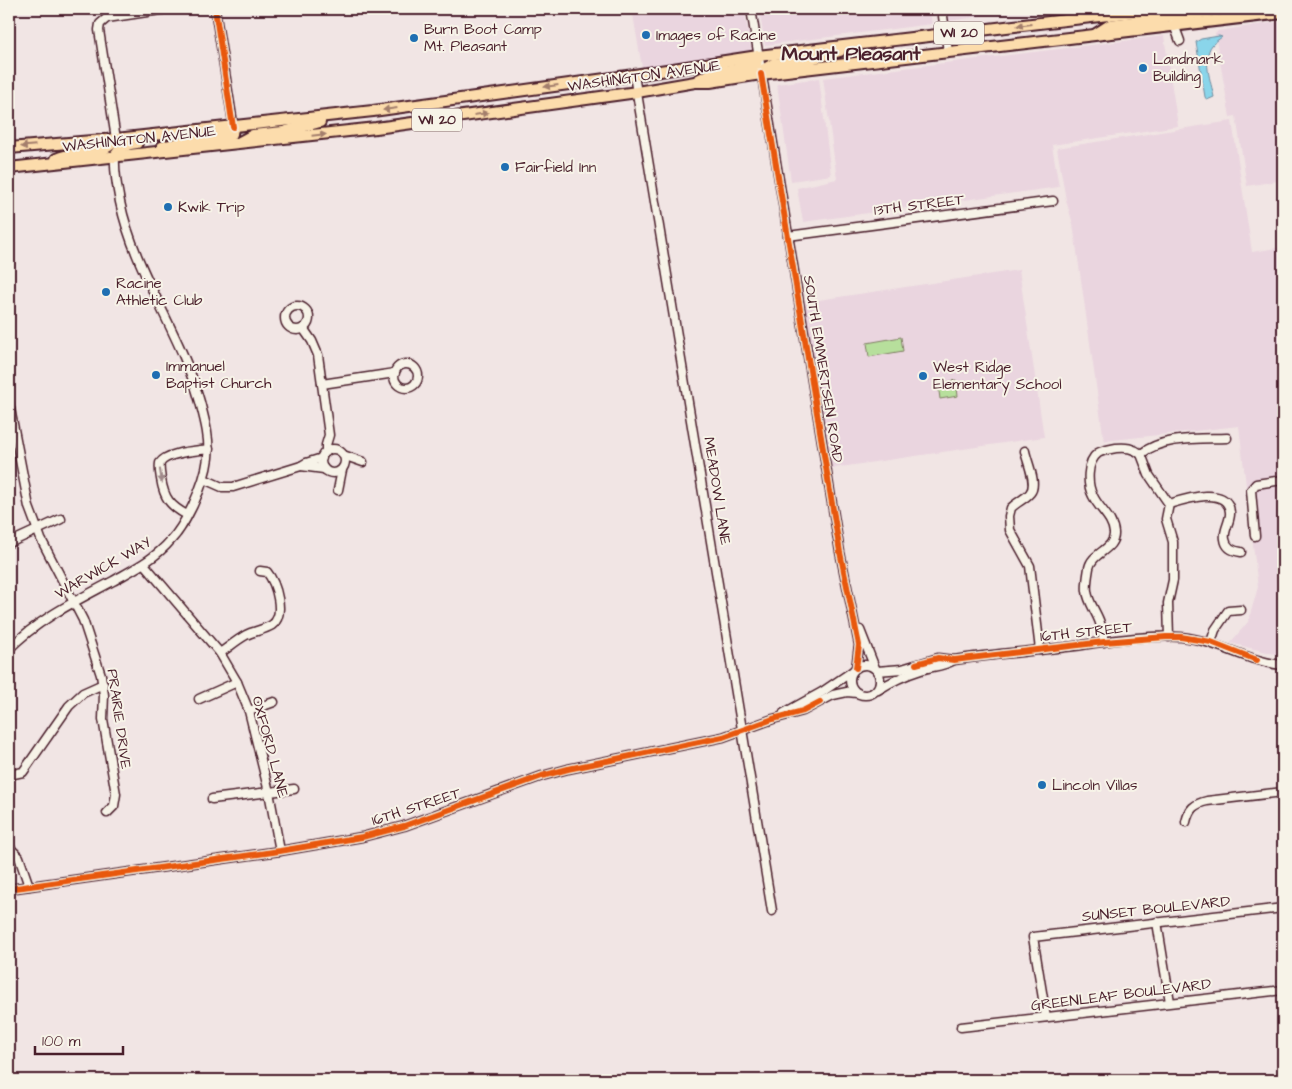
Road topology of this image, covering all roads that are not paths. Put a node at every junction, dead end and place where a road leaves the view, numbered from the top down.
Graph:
1 (167, 9) edge
2 (214, 9) edge
3 (751, 9) edge
4 (942, 9) edge
5 (1160, 9) edge
6 (1231, 9) edge
7 (1283, 13) edge
8 (1176, 16) edge
9 (945, 34) junction
10 (1180, 41) dead end
11 (859, 44) junction
12 (948, 52) junction
13 (758, 56) junction
14 (761, 74) junction
15 (634, 75) junction
16 (695, 82) junction
17 (637, 92) junction
18 (347, 114) junction
19 (234, 127) junction
20 (182, 132) junction
21 (116, 139) junction
22 (236, 144) junction
23 (9, 148) edge
24 (145, 154) junction
25 (115, 157) junction
26 (44, 164) junction
27 (9, 168) edge
28 (1053, 201) dead end
29 (788, 236) junction
30 (303, 328) dead end
31 (395, 373) dead end
32 (322, 384) junction
33 (9, 403) edge
34 (329, 435) junction
35 (1227, 438) dead end
36 (209, 449) junction
37 (1025, 451) dead end
38 (340, 452) junction
39 (1141, 454) junction
40 (324, 455) junction
41 (301, 466) junction
42 (343, 468) junction
43 (327, 471) junction
44 (204, 479) junction
45 (1283, 480) edge
46 (1169, 504) junction
47 (188, 515) junction
48 (61, 519) dead end
49 (37, 529) junction
50 (1255, 536) dead end
51 (9, 543) edge
52 (1241, 552) dead end
53 (144, 564) junction
54 (260, 571) dead end
55 (74, 602) junction
56 (1240, 610) dead end
57 (852, 612) junction
58 (1169, 637) junction
59 (1104, 642) junction
60 (1211, 642) junction
61 (9, 650) edge
62 (1040, 650) junction
63 (220, 653) junction
64 (954, 660) junction
65 (1283, 664) edge
66 (855, 670) junction
67 (876, 670) junction
68 (237, 682) junction
69 (103, 684) junction
70 (877, 690) junction
71 (857, 693) junction
72 (198, 698) dead end
73 (274, 702) dead end
74 (249, 711) junction
75 (773, 719) junction
76 (742, 731) junction
77 (9, 775) edge
78 (294, 789) dead end
79 (270, 792) junction
80 (1283, 792) edge
81 (212, 799) dead end
82 (107, 812) dead end
83 (1186, 822) dead end
84 (9, 847) edge
85 (280, 851) junction
86 (28, 886) junction
87 (9, 889) edge
88 (1283, 908) edge
89 (772, 911) dead end
90 (1157, 922) junction
91 (1283, 990) edge
92 (1170, 1002) junction
93 (1046, 1017) junction
94 (961, 1027) dead end

1 - 21 street
2 - 19 street
3 - 13 street, SOUTH EMMERTSEN ROAD
4 - 9 street
5 -> 9 main road, WASHINGTON AVENUE / WI 20
6 - 8 main road
7 - 8 main road, WASHINGTON AVENUE / WI 20
8 - 10 street
8 - 12 main road, WASHINGTON AVENUE / WI 20
9 - 11 main road, WASHINGTON AVENUE / WI 20
9 - 12 street
11 - 13 main road, WASHINGTON AVENUE / WI 20
11 - 14 main road
12 - 14 main road, WASHINGTON AVENUE / WI 20
13 - 14 street, SOUTH EMMERTSEN ROAD
13 - 15 main road, WASHINGTON AVENUE / WI 20
13 - 16 main road
14 - 16 main road, WASHINGTON AVENUE / WI 20
14 - 29 street, SOUTH EMMERTSEN ROAD
15 - 17 street, MEADOW LANE
15 -> 18 main road, WASHINGTON AVENUE / WI 20
16 - 17 main road, WASHINGTON AVENUE / WI 20
22 -> 17 main road, WASHINGTON AVENUE / WI 20
17 - 76 street, MEADOW LANE
18 - 19 main road, WASHINGTON AVENUE / WI 20
18 - 22 main road
19 - 20 main road, WASHINGTON AVENUE / WI 20
19 - 22 street
19 - 24 main road
20 - 21 main road, WASHINGTON AVENUE / WI 20
20 - 25 main road
21 -> 23 main road, WASHINGTON AVENUE / WI 20
21 - 26 main road
22 - 24 main road, WASHINGTON AVENUE / WI 20
24 - 25 main road, WASHINGTON AVENUE / WI 20
25 - 26 main road, WASHINGTON AVENUE / WI 20
25 - 36 street, WARWICK WAY
26 - 27 main road, WASHINGTON AVENUE / WI 20
28 - 29 street, 13TH STREET
29 - 57 street, SOUTH EMMERTSEN ROAD
30 - 32 street
31 - 32 street
32 - 34 street
33 - 49 street, PRAIRIE DRIVE
34 - 38 street
34 - 40 street
35 - 39 street
36 - 44 street, WARWICK WAY
36 -> 47 street
37 - 62 street
38 - 40 street
38 - 42 street
38 - 42 street
39 - 46 street
39 - 59 street
40 - 41 street
40 - 43 street
41 - 43 street
41 - 44 street
42 - 43 street
42 - 43 street
44 - 47 street, WARWICK WAY
45 - 50 street
46 - 52 street
46 - 58 street
47 - 53 street, WARWICK WAY
48 - 49 street
49 - 51 street
49 - 55 street, PRAIRIE DRIVE
53 - 55 street, WARWICK WAY
53 - 63 street, OXFORD LANE
54 - 63 street
55 - 61 street, WARWICK WAY
55 - 69 street, PRAIRIE DRIVE
56 - 60 street
57 - 66 street, SOUTH EMMERTSEN ROAD
57 - 67 street, SOUTH EMMERTSEN ROAD
58 - 59 street, 16TH STREET
58 - 60 street, 16TH STREET
59 - 62 street, 16TH STREET
60 - 65 street, 16TH STREET
62 - 64 street, 16TH STREET
63 - 68 street, OXFORD LANE
64 - 67 street, 16TH STREET
64 - 70 street, 16TH STREET
66 - 67 street, 16TH STREET
66 - 71 street
66 - 75 street, 16TH STREET
67 - 70 street
68 - 72 street
68 - 74 street, OXFORD LANE
69 - 77 street
69 - 82 street, PRAIRIE DRIVE
70 - 71 street, 16TH STREET
71 - 75 street, 16TH STREET
73 - 74 street
74 - 79 street, OXFORD LANE
75 - 76 street, 16TH STREET
76 - 85 street, 16TH STREET
76 - 89 street, MEADOW LANE
78 - 79 street
79 - 81 street
79 - 85 street, OXFORD LANE
80 - 83 street
84 - 86 street
85 - 86 street, 16TH STREET
86 - 87 street, 16TH STREET
88 - 90 street, SUNSET BOULEVARD
90 - 92 street
90 - 93 street, SUNSET BOULEVARD
91 - 92 street, GREENLEAF BOULEVARD
92 - 93 street, GREENLEAF BOULEVARD
93 - 94 street, GREENLEAF BOULEVARD

